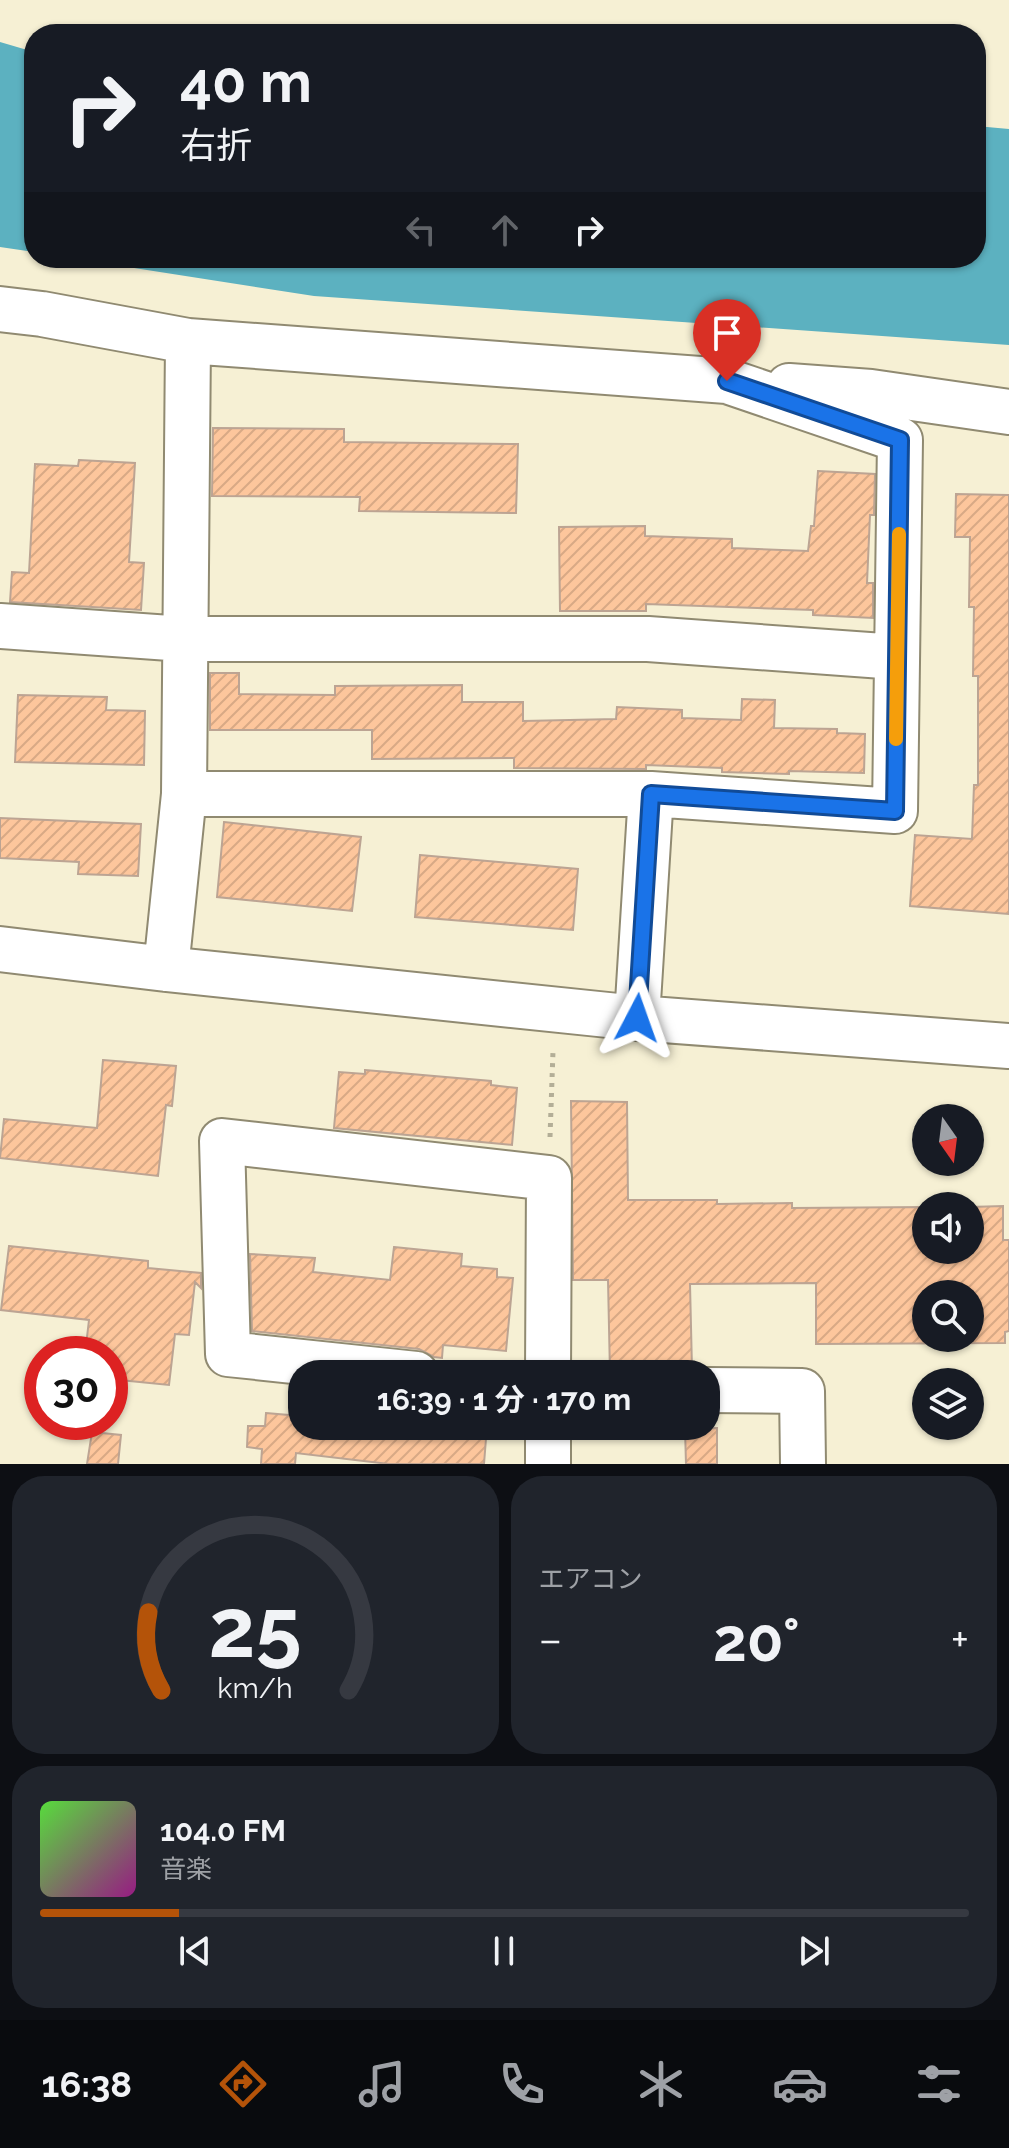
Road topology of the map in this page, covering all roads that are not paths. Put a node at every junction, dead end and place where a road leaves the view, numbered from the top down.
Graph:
1 (0, 309) edge
2 (188, 341) junction
3 (727, 381) junction
4 (1009, 412) edge
5 (0, 626) edge
6 (184, 639) junction
7 (897, 657) junction
8 (184, 794) junction
9 (651, 794) junction
10 (0, 949) edge
11 (166, 969) junction
12 (637, 1018) junction
13 (1009, 1046) edge
14 (288, 1360) edge
15 (548, 1360) edge
16 (720, 1390) edge
17 (548, 1440) edge
18 (548, 1464) edge
19 (803, 1464) edge

1 - 2 street
2 - 3 street
2 - 6 street
3 - 4 street
3 - 7 street
5 - 6 street
6 - 7 street
6 - 8 street
7 - 9 street
8 - 9 street
8 - 11 street
9 - 12 street
10 - 11 street
11 - 12 street
12 - 13 street
14 - 15 street
16 - 19 street
17 - 18 street

